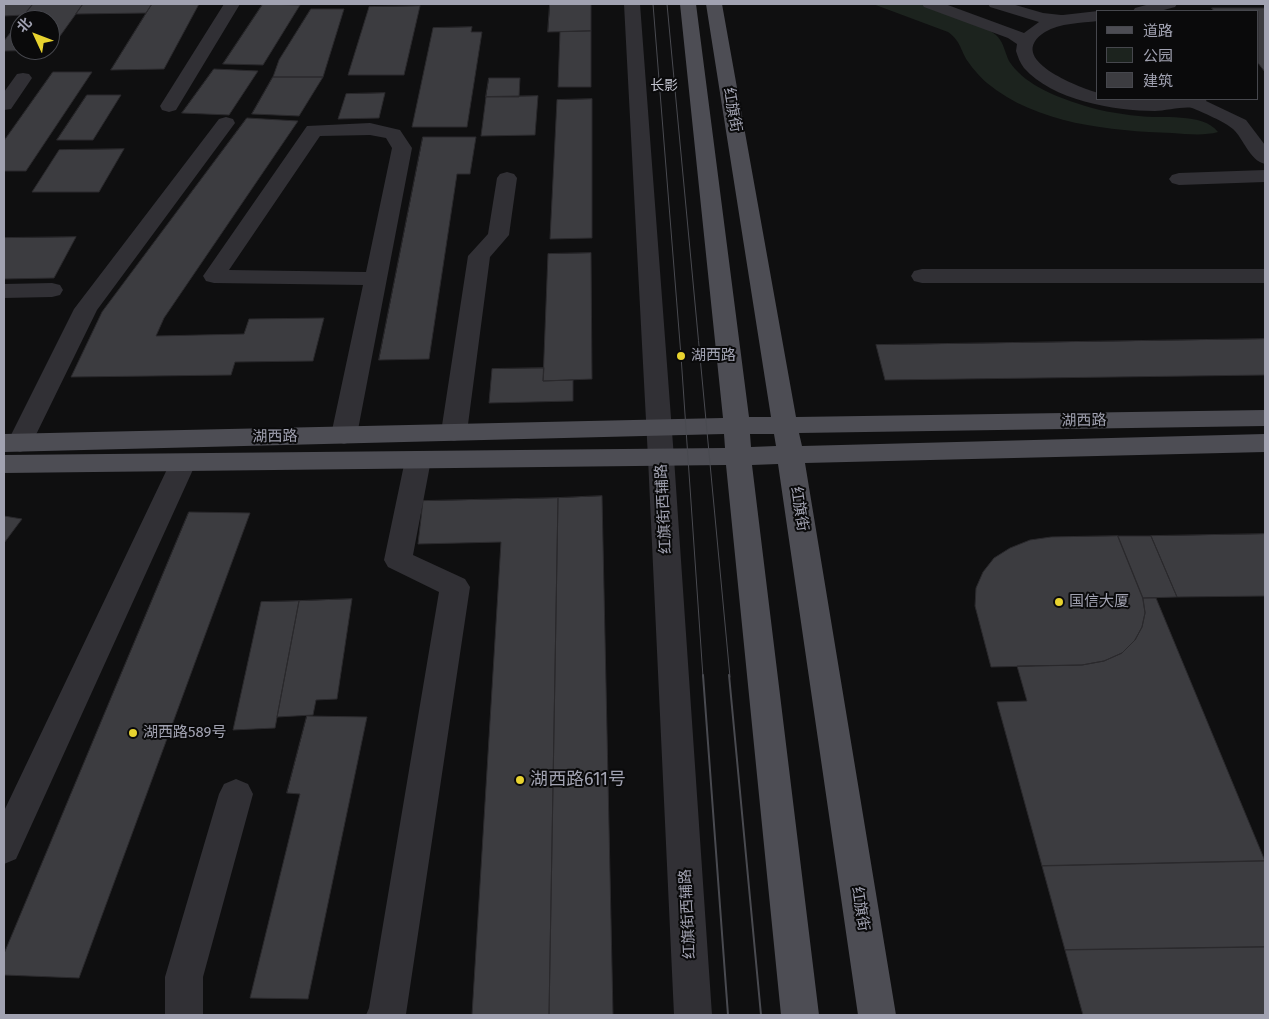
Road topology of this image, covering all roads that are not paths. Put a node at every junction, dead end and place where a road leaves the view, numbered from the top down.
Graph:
1 (232, 4) edge
2 (632, 4) edge
3 (688, 4) edge
4 (714, 4) edge
5 (930, 4) edge
6 (996, 4) edge
7 (1169, 4) edge
8 (1145, 10) edge
9 (1096, 16) edge
10 (1059, 20) junction
11 (1025, 42) junction
12 (23, 78) dead end
13 (1096, 98) edge
14 (1106, 100) edge
15 (1195, 100) edge
16 (4, 105) edge
17 (169, 106) dead end
18 (226, 123) dead end
19 (1265, 158) edge
20 (1265, 176) edge
21 (507, 178) dead end
22 (1179, 179) dead end
23 (922, 276) dead end
24 (1265, 276) edge
25 (375, 279) junction
26 (52, 290) dead end
27 (4, 291) edge
28 (1265, 418) edge
29 (785, 425) junction
30 (737, 426) junction
31 (658, 427) junction
32 (454, 432) junction
33 (344, 435) junction
34 (12, 443) edge
35 (1265, 443) edge
36 (790, 454) junction
37 (738, 456) junction
38 (661, 458) junction
39 (418, 460) junction
40 (183, 463) junction
41 (4, 464) edge
42 (236, 794) dead end
43 (4, 848) edge
44 (184, 1015) edge
45 (385, 1015) edge
46 (694, 1015) edge
47 (800, 1015) edge
48 (877, 1015) edge

1 - 17 street
2 - 31 street, 红旗街西辅路
3 - 30 main road, 红旗街
4 - 29 main road, 红旗街
5 - 11 street
6 - 10 street
7 - 8 street
9 - 10 street
10 - 11 street
11 - 13 street
12 - 16 street
14 - 15 street
15 - 19 street
18 - 34 street
20 - 22 street
21 - 32 street
23 - 24 street
25 - 25 street
25 - 33 street
26 - 27 street
28 - 29 main road, 湖西路
29 - 30 main road, 湖西路
29 - 36 main road, 红旗街
30 - 31 main road, 湖西路
30 - 37 main road, 红旗街
31 - 32 main road, 湖西路
31 - 38 street, 红旗街西辅路
32 - 33 main road, 湖西路
33 - 34 main road, 湖西路
35 - 36 main road, 湖西路
36 - 37 main road, 湖西路
36 - 48 main road, 红旗街
37 - 38 main road, 湖西路
37 - 47 main road, 红旗街
38 - 39 main road, 湖西路
38 - 46 street, 红旗街西辅路
39 - 40 main road, 湖西路
39 - 45 street
40 - 41 main road, 湖西路
40 - 43 street
42 - 44 street

